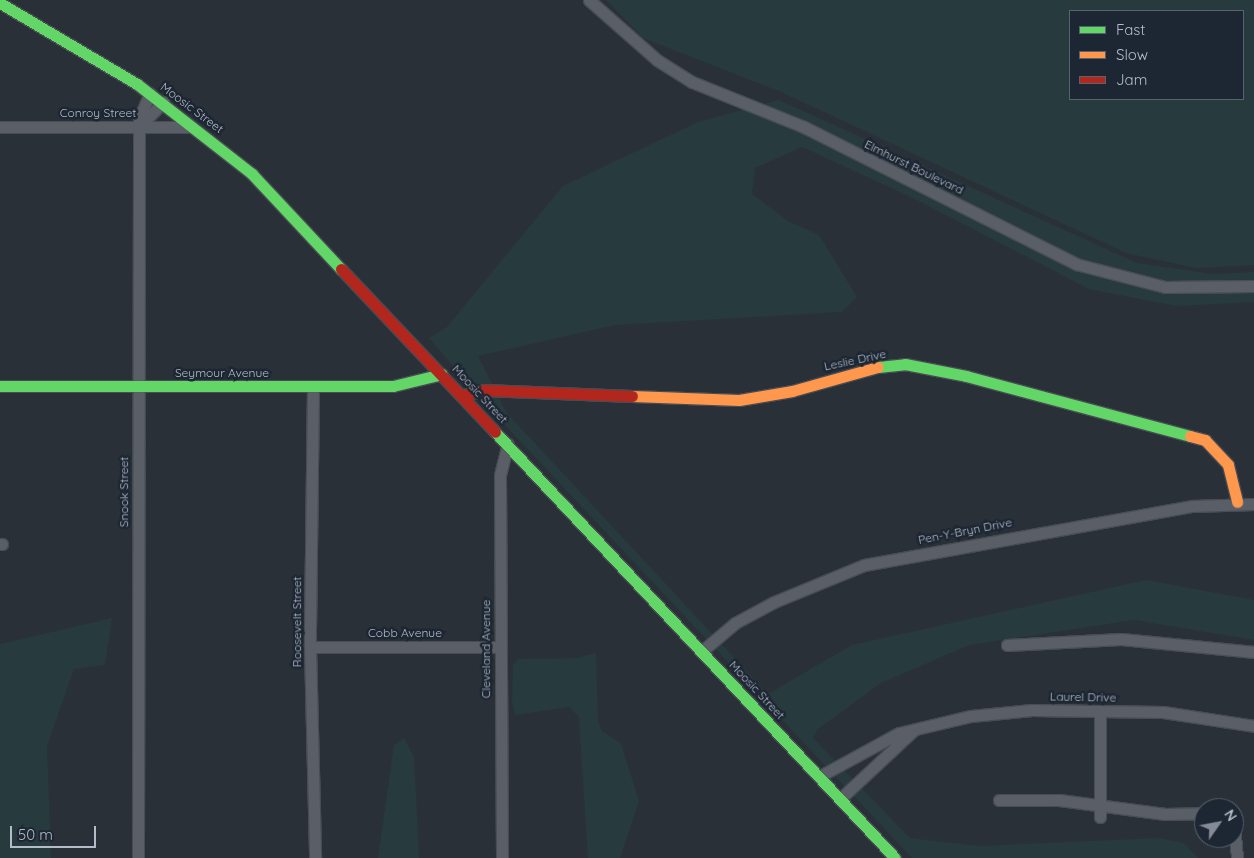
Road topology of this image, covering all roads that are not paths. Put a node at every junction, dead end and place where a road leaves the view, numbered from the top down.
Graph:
1 (589, 0) edge
2 (0, 3) edge
3 (150, 93) junction
4 (163, 102) junction
5 (0, 126) edge
6 (139, 126) junction
7 (196, 127) junction
8 (1254, 286) edge
9 (442, 374) junction
10 (0, 386) edge
11 (139, 386) junction
12 (314, 387) junction
13 (462, 395) junction
14 (508, 444) junction
15 (1237, 502) junction
16 (1254, 504) edge
17 (1007, 645) dead end
18 (310, 647) junction
19 (499, 647) junction
20 (702, 651) junction
21 (1254, 652) edge
22 (1100, 711) junction
23 (1254, 726) edge
24 (914, 730) junction
25 (820, 776) junction
26 (841, 798) junction
27 (999, 800) dead end
28 (1100, 811) junction
29 (1194, 813) edge
30 (502, 856) dead end
31 (138, 858) edge
32 (315, 858) edge
33 (895, 858) edge

1 - 8 street, Elmhurst Boulevard
2 - 3 street, Moosic Street
3 - 4 street, Moosic Street
3 - 6 street, Snook Street
4 - 6 street
4 - 7 street, Moosic Street
5 - 6 street, Conroy Street
6 - 7 street, Conroy Street
6 - 11 street, Snook Street
7 - 9 street, Moosic Street
9 - 12 street, Seymour Avenue
9 - 13 street, Moosic Street
10 - 11 street, Seymour Avenue
11 - 12 street, Seymour Avenue
11 - 31 street, Snook Street
12 - 18 street, Roosevelt Street
13 - 14 street, Moosic Street
13 - 15 street, Leslie Drive
14 - 19 street, Cleveland Avenue
14 - 20 street, Moosic Street
15 - 16 street, Pen-Y-Bryn Drive
15 - 20 street, Pen-Y-Bryn Drive
17 - 21 street
18 - 19 street, Cobb Avenue
18 - 32 street, Roosevelt Street
19 - 30 street, Cleveland Avenue
20 - 25 street, Moosic Street
22 - 23 street, Laurel Drive
22 - 24 street, Laurel Drive
22 - 28 street
24 - 25 street, Laurel Drive
24 - 26 street
25 - 26 street, Moosic Street
26 - 33 street, Moosic Street
27 - 28 street
28 - 29 street

